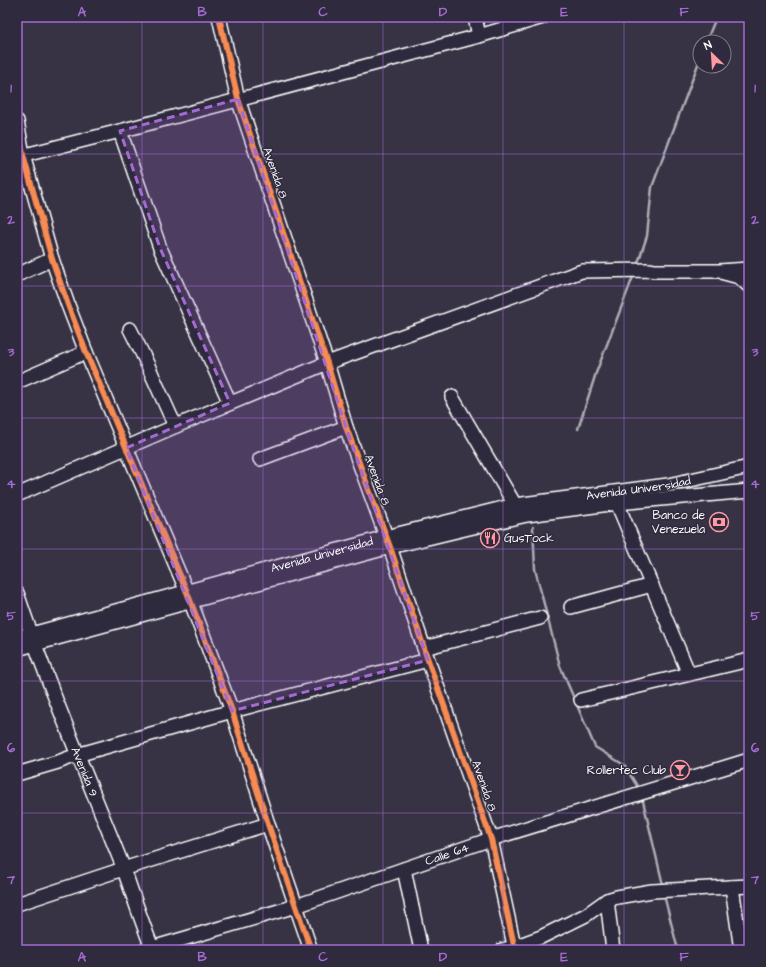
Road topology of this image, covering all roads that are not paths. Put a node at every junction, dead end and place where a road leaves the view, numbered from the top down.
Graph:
1 (219, 17) edge
2 (475, 17) edge
3 (541, 17) edge
4 (479, 36) junction
5 (238, 99) junction
6 (17, 121) edge
7 (120, 131) junction
8 (20, 156) edge
9 (52, 259) junction
10 (749, 269) edge
11 (719, 271) junction
12 (17, 275) edge
13 (749, 286) edge
14 (130, 328) dead end
15 (86, 352) junction
16 (327, 363) junction
17 (17, 382) edge
18 (452, 397) dead end
19 (230, 403) junction
20 (176, 426) junction
21 (346, 427) junction
22 (126, 448) junction
23 (260, 459) dead end
24 (749, 467) edge
25 (749, 491) edge
26 (17, 495) edge
27 (617, 503) junction
28 (515, 505) junction
29 (388, 542) junction
30 (652, 585) junction
31 (17, 593) edge
32 (189, 597) junction
33 (571, 607) dead end
34 (540, 618) dead end
35 (17, 638) edge
36 (33, 639) junction
37 (17, 649) edge
38 (426, 654) junction
39 (749, 660) edge
40 (689, 674) junction
41 (581, 700) dead end
42 (232, 711) junction
43 (77, 755) junction
44 (749, 760) edge
45 (17, 774) edge
46 (268, 824) junction
47 (491, 839) junction
48 (123, 869) junction
49 (404, 869) junction
50 (749, 886) edge
51 (732, 887) junction
52 (607, 900) junction
53 (17, 904) edge
54 (296, 906) junction
55 (150, 949) edge
56 (511, 949) edge
57 (311, 950) edge
58 (421, 950) edge
59 (612, 950) edge
60 (741, 950) edge

1 - 5 street, Avenida 8
2 - 4 street
3 - 4 street
4 - 5 street
5 - 7 street
5 - 16 street, Avenida 8
6 - 8 street
7 - 8 street
7 - 19 street
8 - 9 street
9 - 12 street
9 - 15 street
10 - 11 street
11 - 13 street
11 - 16 street
14 - 20 street
15 - 17 street
15 - 22 street
16 - 19 street
16 - 21 street, Avenida 8
18 - 28 street
19 - 20 street
20 - 22 street
21 - 23 street
21 - 29 street, Avenida 8
22 - 26 street
22 - 32 street
24 - 28 street, Avenida Universidad
25 - 27 street, Avenida Universidad
27 - 29 street, Avenida Universidad
27 - 30 street
28 - 29 street, Avenida Universidad
29 - 32 street, Avenida Universidad
29 - 38 street, Avenida 8
30 - 33 street
30 - 40 street
31 - 36 street, Avenida 9
32 - 36 street, Avenida Universidad
32 - 42 street
34 - 38 street
35 - 36 street, Avenida Universidad
36 - 37 street, Avenida Universidad
36 - 43 street, Avenida 9
38 - 42 street
38 - 47 street, Avenida 8
39 - 40 street
40 - 41 street
42 - 43 street
42 - 46 street
43 - 45 street
43 - 48 street, Avenida 9
44 - 47 street, Calle 64
46 - 48 street
46 - 54 street
47 - 49 street, Calle 64
47 - 56 street, Avenida 8
48 - 53 street
48 - 55 street, Avenida 9
49 - 54 street, Calle 64
49 - 58 street
50 - 51 street
51 - 52 street
51 - 60 street
52 - 56 street
52 - 59 street
54 - 55 street, Calle 64
54 - 57 street

